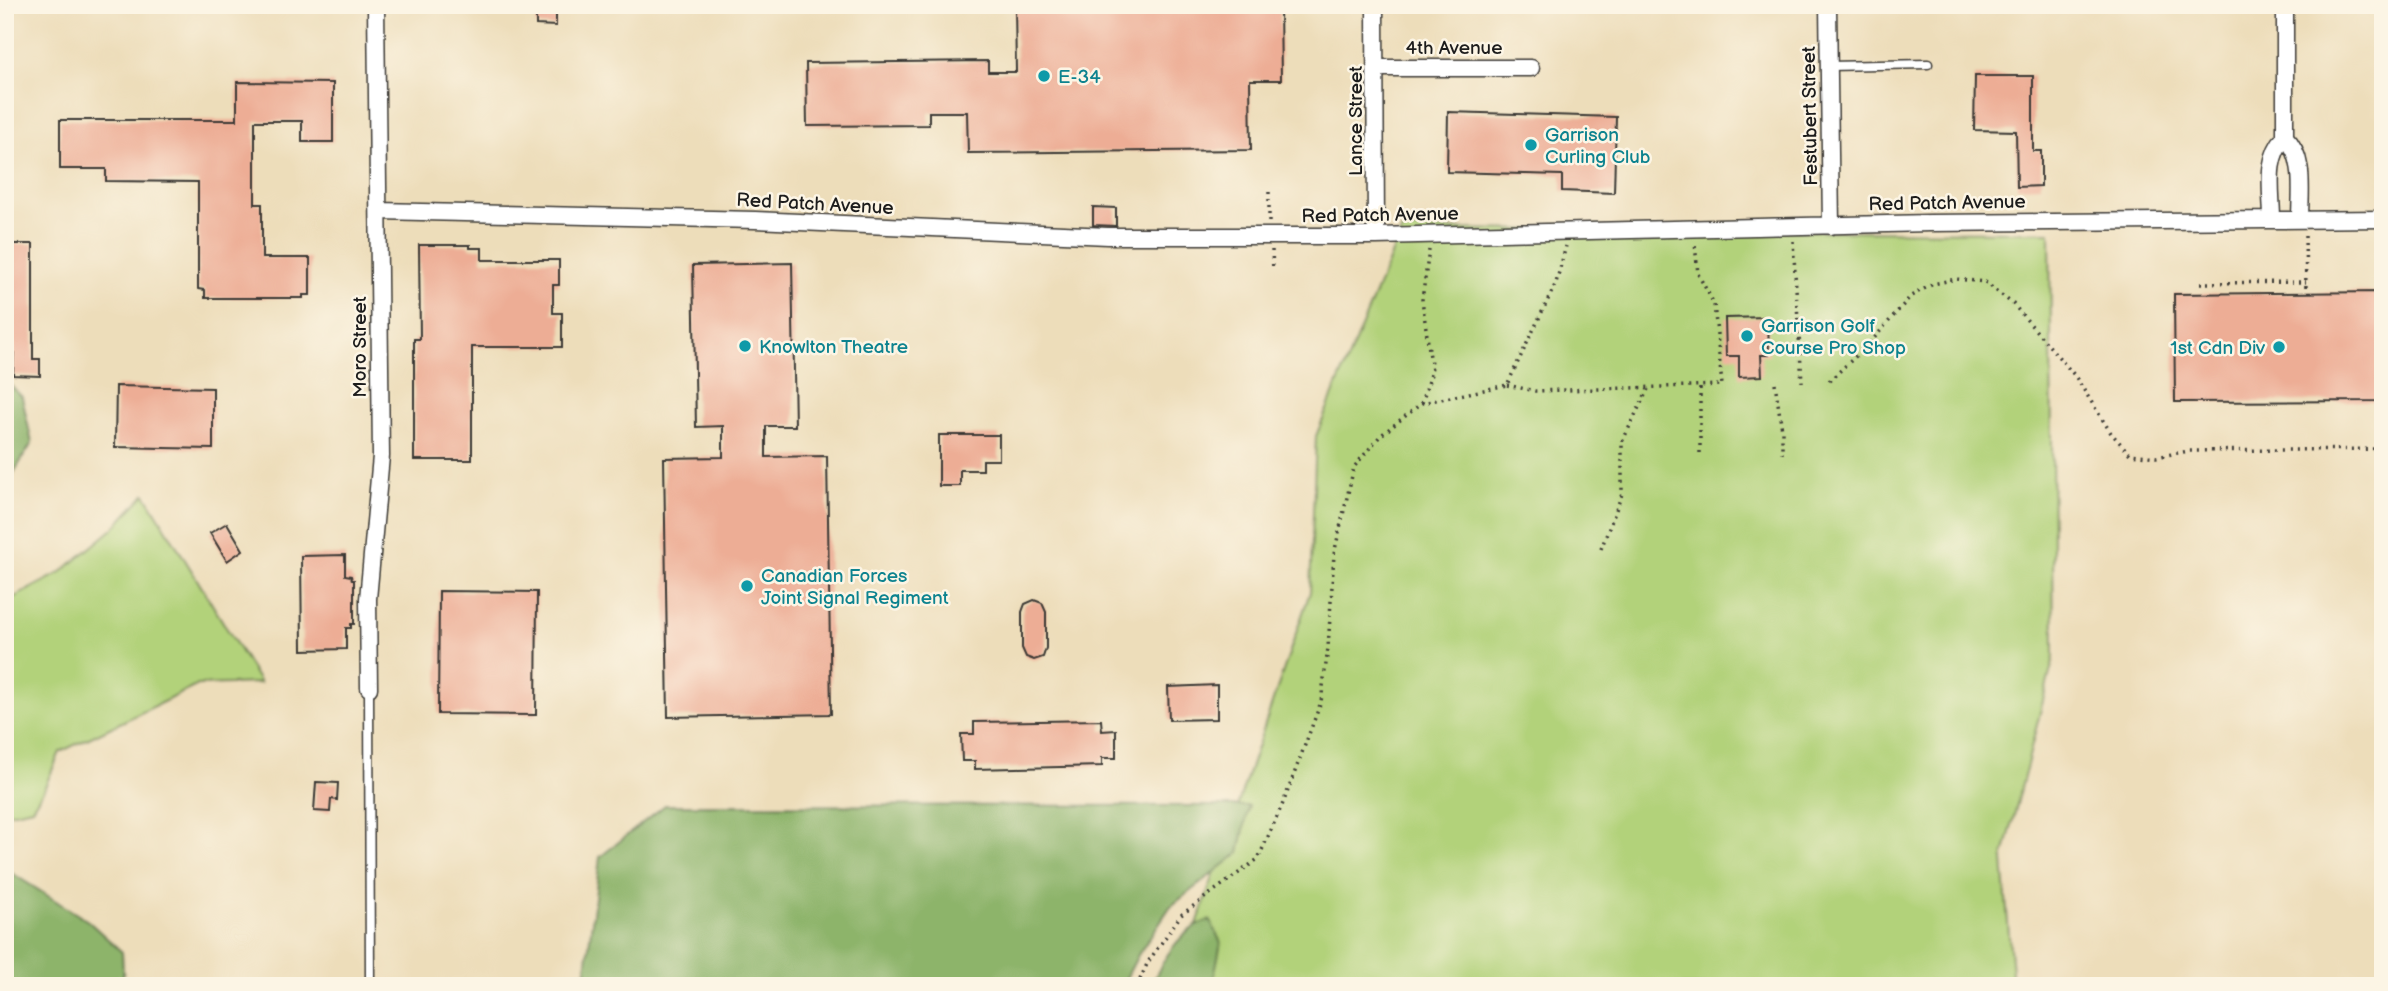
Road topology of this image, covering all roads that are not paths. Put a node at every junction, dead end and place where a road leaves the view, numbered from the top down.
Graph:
1 (376, 5) edge
2 (1375, 5) edge
3 (1828, 5) edge
4 (2285, 5) edge
5 (1928, 65) dead end
6 (1829, 66) junction
7 (1376, 68) junction
8 (1531, 68) dead end
9 (2285, 136) junction
10 (379, 211) junction
11 (2383, 219) edge
12 (2272, 220) junction
13 (2302, 220) junction
14 (1831, 226) junction
15 (1376, 236) junction
16 (369, 688) joint
17 (370, 986) edge

1 - 10 street, Moro Street
2 - 7 street, Lance Street
3 - 6 street, Festubert Street
4 - 9 street
5 - 6 lane
6 - 14 street, Festubert Street
7 - 8 street, 4th Avenue
7 - 15 street, Lance Street
9 - 12 street
9 - 13 street
10 - 15 street, Red Patch Avenue
10 - 16 street, Moro Street
11 - 13 street, Red Patch Avenue
12 - 13 street, Red Patch Avenue
12 - 14 street, Red Patch Avenue
14 - 15 street, Red Patch Avenue
16 - 17 lane

